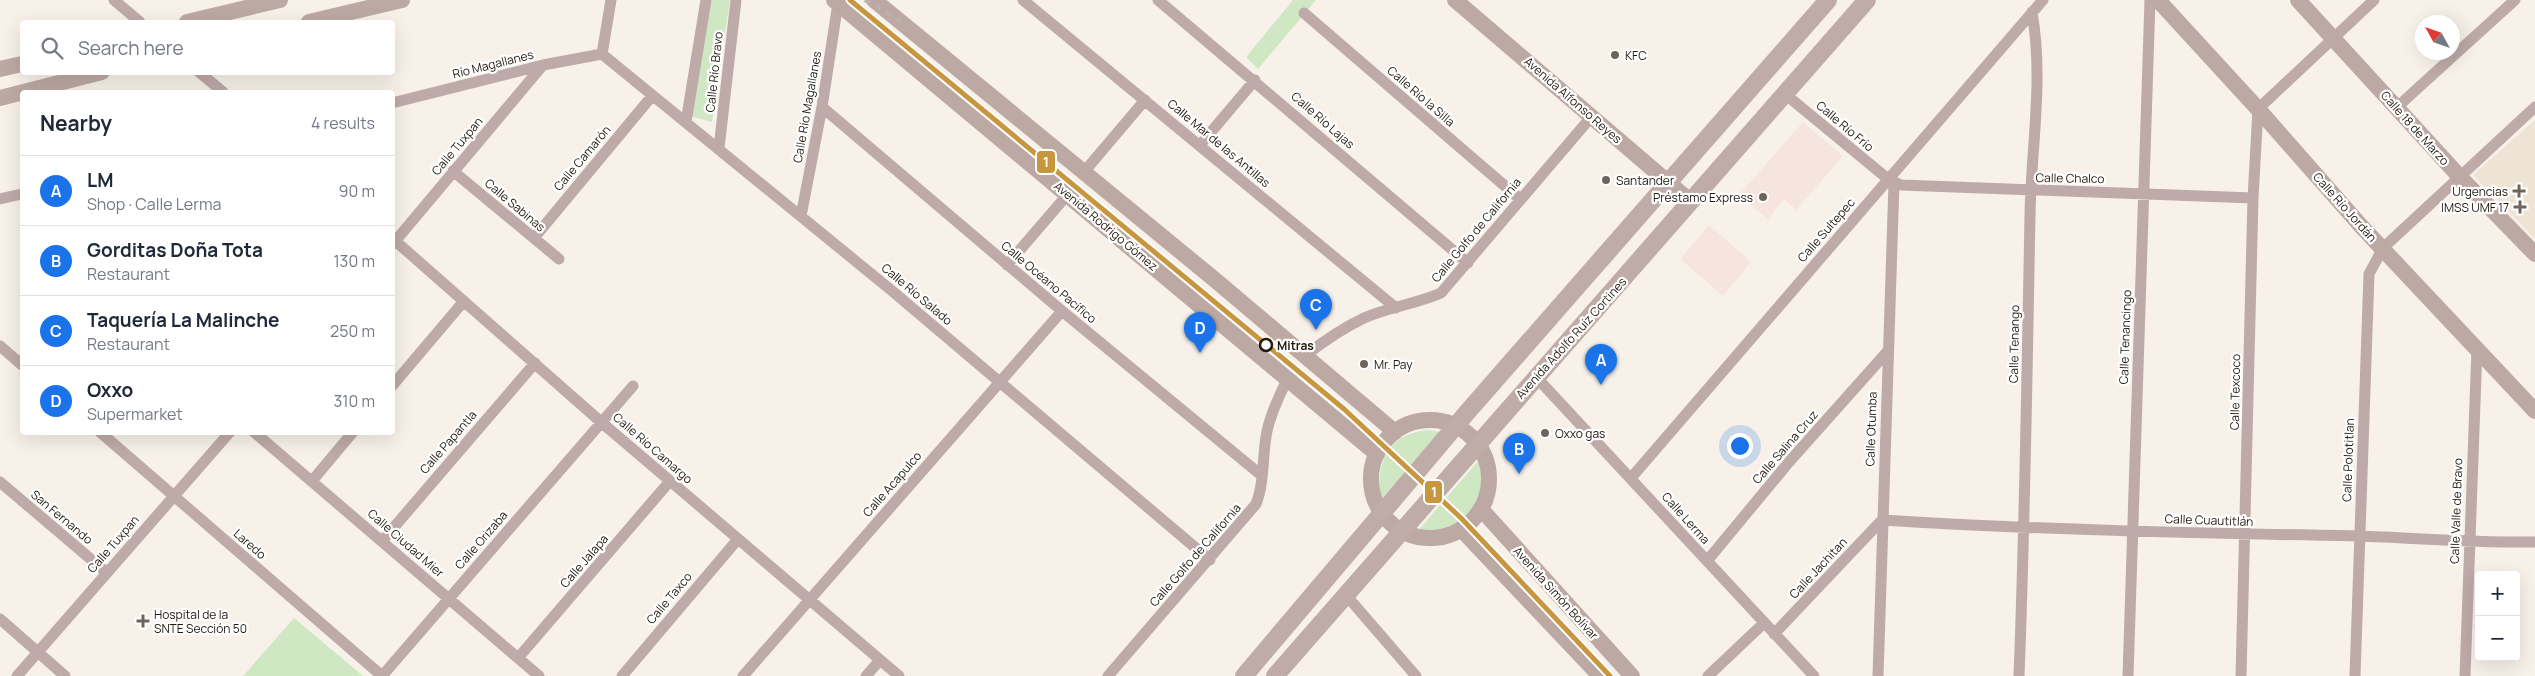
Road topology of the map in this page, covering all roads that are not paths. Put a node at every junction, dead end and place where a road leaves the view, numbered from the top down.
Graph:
1 (114, 0) edge
2 (280, 0) edge
3 (402, 0) edge
4 (611, 0) edge
5 (706, 0) edge
6 (736, 0) edge
7 (874, 0) edge
8 (1023, 0) edge
9 (1158, 0) edge
10 (1455, 0) edge
11 (1828, 0) edge
12 (1867, 0) edge
13 (2042, 0) edge
14 (2150, 0) edge
15 (2158, 0) edge
16 (2298, 0) edge
17 (2374, 0) edge
18 (2515, 0) edge
19 (836, 2) edge
20 (2032, 12) junction
21 (1304, 14) dead end
22 (138, 20) edge
23 (195, 20) edge
24 (317, 20) edge
25 (2334, 39) junction
26 (602, 54) junction
27 (20, 64) edge
28 (543, 65) junction
29 (0, 69) edge
30 (90, 75) edge
31 (203, 75) edge
32 (1255, 80) junction
33 (31, 90) edge
34 (221, 90) edge
35 (20, 93) edge
36 (1785, 94) junction
37 (652, 96) junction
38 (0, 98) edge
39 (1145, 100) junction
40 (395, 102) edge
41 (822, 107) junction
42 (2535, 107) edge
43 (2396, 108) junction
44 (2258, 109) junction
45 (1592, 116) junction
46 (686, 122) junction
47 (1200, 145) junction
48 (719, 148) junction
49 (453, 171) junction
50 (1084, 172) junction
51 (2459, 176) junction
52 (1891, 181) junction
53 (1668, 183) junction
54 (2031, 191) junction
55 (2144, 193) junction
56 (20, 194) edge
57 (1068, 194) junction
58 (2253, 198) junction
59 (0, 199) edge
60 (1520, 199) junction
61 (1690, 201) junction
62 (801, 216) junction
63 (534, 238) junction
64 (395, 240) edge
65 (395, 242) edge
66 (2383, 248) junction
67 (2535, 254) edge
68 (559, 259) dead end
69 (1468, 263) junction
70 (1007, 265) junction
71 (464, 300) junction
72 (1396, 308) junction
73 (1062, 311) junction
74 (0, 346) edge
75 (2477, 348) junction
76 (1887, 352) junction
77 (1306, 355) junction
78 (534, 363) junction
79 (20, 364) edge
80 (1537, 378) junction
81 (1287, 380) junction
82 (395, 382) edge
83 (1000, 383) junction
84 (633, 386) dead end
85 (2534, 408) edge
86 (601, 422) junction
87 (1456, 426) junction
88 (1395, 432) junction
89 (104, 435) edge
90 (227, 435) edge
91 (258, 435) edge
92 (350, 435) edge
93 (1476, 444) junction
94 (1377, 454) junction
95 (1261, 475) junction
96 (1631, 478) junction
97 (312, 481) junction
98 (670, 481) junction
99 (0, 482) edge
100 (173, 496) junction
101 (1481, 508) junction
102 (1381, 514) junction
103 (1882, 520) junction
104 (2025, 529) junction
105 (1462, 530) junction
106 (2131, 531) junction
107 (1400, 532) junction
108 (2246, 535) junction
109 (2359, 536) junction
110 (1361, 538) junction
111 (738, 539) junction
112 (383, 540) junction
113 (2535, 542) edge
114 (2469, 543) junction
115 (1379, 556) junction
116 (1210, 560) junction
117 (1707, 562) junction
118 (106, 572) junction
119 (1346, 595) junction
120 (449, 599) junction
121 (810, 600) junction
122 (0, 619) edge
123 (1764, 623) junction
124 (1774, 634) junction
125 (37, 653) junction
126 (518, 658) junction
127 (880, 660) junction
128 (17, 676) edge
129 (65, 676) edge
130 (382, 676) edge
131 (539, 676) edge
132 (622, 676) edge
133 (743, 676) edge
134 (866, 676) edge
135 (899, 676) edge
136 (1108, 676) edge
137 (1244, 676) edge
138 (1275, 676) edge
139 (1416, 676) edge
140 (1600, 676) edge
141 (1632, 676) edge
142 (1708, 676) edge
143 (1814, 676) edge
144 (1878, 676) edge
145 (2019, 676) edge
146 (2128, 676) edge
147 (2242, 676) edge
148 (2355, 676) edge
149 (2465, 676) edge

1 - 22 street
2 - 23 main road
3 - 24 main road
4 - 26 street
5 - 46 street, Calle Río Bravo
6 - 48 street, Calle Río Bravo
7 - 50 main road
8 - 39 street, Calle Mar de las Antillas
9 - 32 street, Calle Río Lajas
10 - 45 main road, Avenida Alfonso Reyes
11 - 53 main road
12 - 36 main road, Avenida Adolfo Ruíz Cortines
13 - 20 street, Calle Sultepec
14 - 55 street, Calle Tenancingo
15 - 44 main road, Calle Río Jordán
16 - 25 main road, Calle 18 de Marzo
17 - 25 street
18 - 43 street
19 - 41 street, Calle Río Magallanes
19 - 57 main road, Avenida Rodrigo Gómez
20 - 52 street, Calle Sultepec
20 - 54 street, Calle Tenango
21 - 60 street, Calle Río la Silla
25 - 43 main road, Calle 18 de Marzo
25 - 44 street
26 - 28 street, Río Magallanes
26 - 37 street, Calle Río Salado
27 - 29 main road
28 - 40 street, Río Magallanes
28 - 49 street, Calle Tuxpan
30 - 33 main road
31 - 34 street
32 - 47 street
32 - 69 street, Calle Río Lajas
35 - 38 main road
36 - 52 street, Calle Río Frío
36 - 61 main road, Avenida Adolfo Ruíz Cortines
37 - 46 street, Calle Río Salado
37 - 63 street, Calle Camarón
39 - 47 street, Calle Mar de las Antillas
39 - 50 street
41 - 62 street, Calle Río Magallanes
41 - 70 street, Calle Océano Pacífico
42 - 51 street, Calle Polotitlan
43 - 51 main road, Calle 18 de Marzo
44 - 58 street, Calle Texcoco
44 - 66 main road, Calle Río Jordán
45 - 53 main road, Avenida Alfonso Reyes
45 - 60 street, Calle Golfo de California
46 - 48 street, Calle Río Salado
47 - 72 street, Calle Mar de las Antillas
48 - 62 street, Calle Río Salado
49 - 63 street, Calle Sabinas
49 - 64 street, Calle Tuxpan
50 - 77 main road
51 - 66 street, Calle Polotitlan
51 - 67 main road, Calle 18 de Marzo
52 - 54 street, Calle Chalco
52 - 76 street, Calle Otumba
52 - 96 street, Calle Sultepec
53 - 61 main road, Avenida Alfonso Reyes
53 - 87 main road
54 - 55 street, Calle Chalco
54 - 104 street, Calle Tenango
55 - 58 street, Calle Chalco
55 - 106 street, Calle Tenancingo
56 - 59 street
57 - 70 street
57 - 81 main road, Avenida Rodrigo Gómez
58 - 108 street, Calle Texcoco
60 - 69 street, Calle Golfo de California
61 - 80 main road, Avenida Adolfo Ruíz Cortines
62 - 83 street, Calle Río Salado
63 - 68 street, Calle Sabinas
65 - 71 street, Calle Río Camargo
66 - 75 main road, Calle Río Jordán
66 - 109 street, Calle Polotitlan
69 - 72 street, Calle Golfo de California
70 - 73 street, Calle Océano Pacífico
71 - 78 street, Calle Río Camargo
71 - 82 street
72 - 77 street, Calle Golfo de California
73 - 83 street, Calle Acapulco
73 - 95 street, Calle Océano Pacífico
74 - 79 street
75 - 85 main road, Calle Río Jordán
75 - 114 street, Calle Valle de Bravo
76 - 103 street, Calle Otumba
76 - 117 street, Calle Salina Cruz
77 - 88 main road
78 - 86 street, Calle Río Camargo
78 - 112 street, Calle Papantla
80 - 93 main road, Avenida Adolfo Ruíz Cortines
80 - 96 street, Calle Lerma
81 - 94 main road, Avenida Rodrigo Gómez
81 - 95 street, Calle Golfo de California
83 - 116 street, Calle Río Salado
83 - 121 street, Calle Acapulco
84 - 86 street, Calle Orizaba
86 - 98 street, Calle Río Camargo
86 - 120 street, Calle Orizaba
87 - 88 main road
87 - 93 main road
87 - 102 main road
88 - 94 main road
89 - 100 street, Laredo
90 - 100 street, Calle Tuxpan
91 - 97 street, Calle Ciudad Mier
92 - 97 street
93 - 101 main road
93 - 107 main road, Avenida Adolfo Ruíz Cortines
94 - 102 main road
95 - 116 street, Calle Golfo de California
96 - 117 street, Calle Lerma
97 - 112 street, Calle Ciudad Mier
98 - 111 street, Calle Río Camargo
98 - 126 street, Calle Jalapa
99 - 118 street, San Fernando
100 - 118 street, Calle Tuxpan
100 - 130 street, Laredo
101 - 105 main road
101 - 141 main road, Avenida Simón Bolívar
102 - 107 main road
102 - 110 main road
103 - 104 street, Calle Cuautitlán
103 - 124 street, Calle Jachitan
103 - 144 street, Calle Otumba
104 - 106 street, Calle Cuautitlán
104 - 145 street, Calle Tenango
105 - 107 main road
105 - 140 main road, Avenida Simón Bolívar
106 - 108 street, Calle Cuautitlán
106 - 146 street, Calle Tenancingo
107 - 115 main road, Avenida Adolfo Ruíz Cortines
108 - 109 street, Calle Cuautitlán
108 - 147 street, Calle Texcoco
109 - 114 street, Calle Cuautitlán
109 - 148 street, Calle Polotitlan
110 - 115 main road
110 - 137 main road
111 - 121 street, Calle Río Camargo
111 - 132 street, Calle Taxco
112 - 120 street, Calle Ciudad Mier
113 - 114 street, Calle Cuautitlán
114 - 149 street, Calle Valle de Bravo
115 - 119 main road, Avenida Adolfo Ruíz Cortines
116 - 136 street, Calle Golfo de California
117 - 123 street, Calle Lerma
118 - 125 street, Calle Tuxpan
119 - 138 main road, Avenida Adolfo Ruíz Cortines
119 - 139 street
120 - 126 street, Calle Ciudad Mier
120 - 130 street, Calle Orizaba
121 - 127 street, Calle Río Camargo
121 - 133 street, Calle Acapulco
122 - 125 street
123 - 124 street, Calle Lerma
123 - 142 street
124 - 143 street, Calle Lerma
125 - 128 street, Calle Tuxpan
125 - 129 street
126 - 131 street, Calle Ciudad Mier
127 - 134 street
127 - 135 street, Calle Río Camargo

